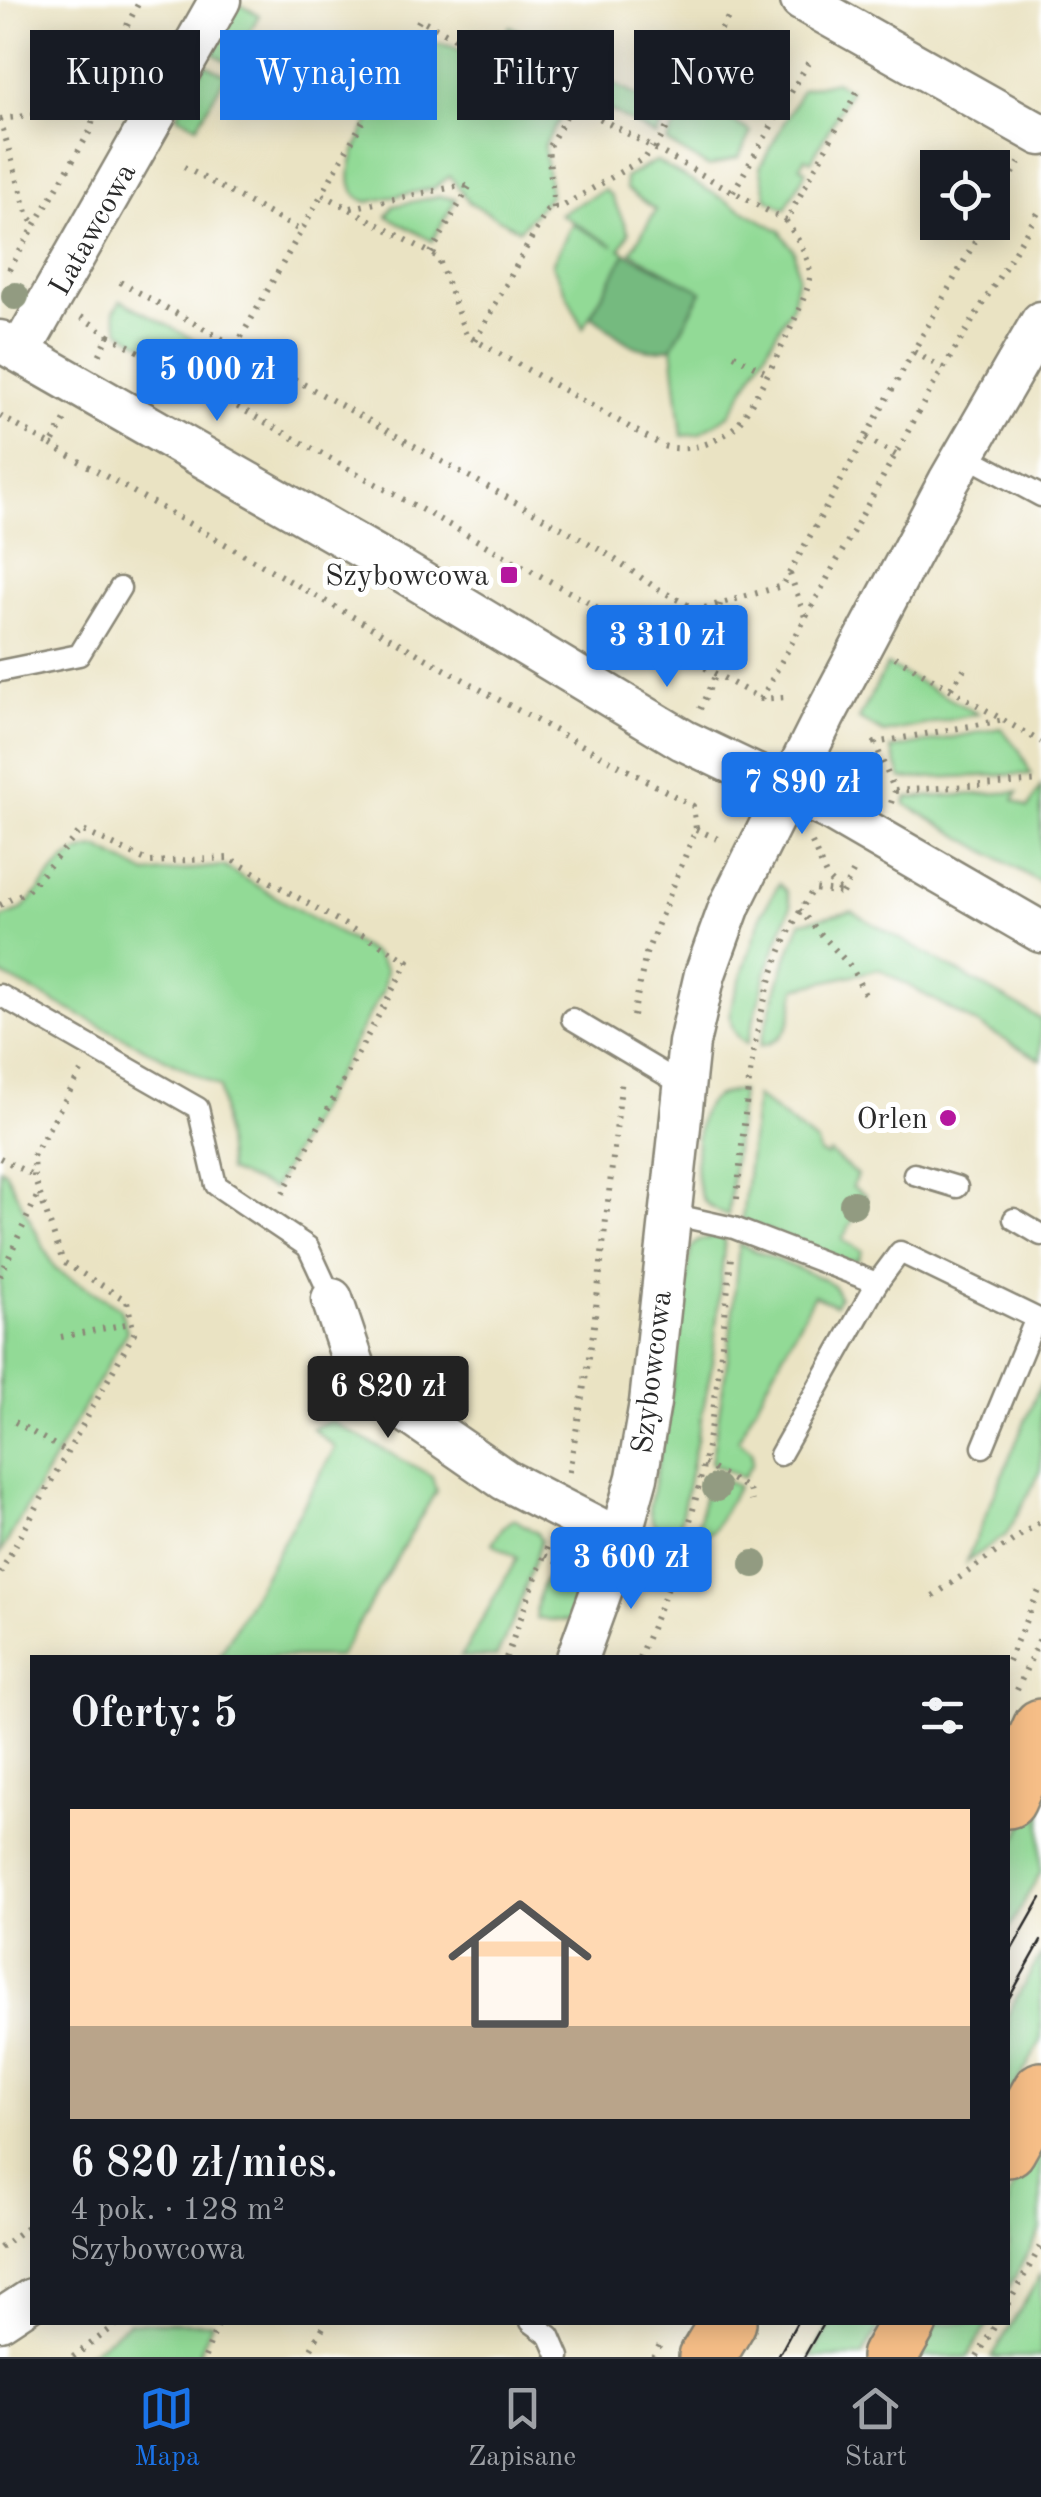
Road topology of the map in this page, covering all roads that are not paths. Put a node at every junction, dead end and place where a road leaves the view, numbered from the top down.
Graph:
1 (220, 0) edge
2 (801, 0) edge
3 (1041, 135) edge
4 (1041, 322) edge
5 (7, 353) edge
6 (964, 454) junction
7 (1041, 496) edge
8 (120, 588) dead end
9 (0, 672) edge
10 (788, 788) junction
11 (1041, 932) edge
12 (0, 996) edge
13 (572, 1019) dead end
14 (684, 1084) junction
15 (914, 1174) dead end
16 (957, 1187) dead end
17 (670, 1214) junction
18 (1014, 1220) dead end
19 (1041, 1234) edge
20 (877, 1283) junction
21 (332, 1298) joint
22 (983, 1446) dead end
23 (780, 1455) dead end
24 (620, 1539) junction
25 (578, 1655) edge
26 (1028, 1712) edge
27 (1010, 1791) edge
28 (1041, 2090) edge
29 (1010, 2145) edge
30 (30, 2300) edge
31 (0, 2320) edge
32 (535, 2325) edge
33 (726, 2325) edge
34 (907, 2325) edge
35 (559, 2357) edge
36 (708, 2357) edge
37 (889, 2357) edge

1 - 5 street, Latawcowa
2 - 3 street
4 - 6 street, Szybowcowa
5 - 10 street
6 - 7 lane
6 - 10 street, Szybowcowa
8 - 9 lane
10 - 11 street
10 - 14 street, Szybowcowa
12 - 21 lane
13 - 14 lane
14 - 17 street, Szybowcowa
15 - 16 lane
17 - 20 lane
17 - 24 street, Szybowcowa
18 - 19 lane
20 - 22 lane
20 - 23 lane
21 - 24 street
24 - 25 street, Szybowcowa
26 - 27 main road
28 - 29 main road
30 - 31 street
32 - 35 lane
33 - 36 main road
34 - 37 main road

